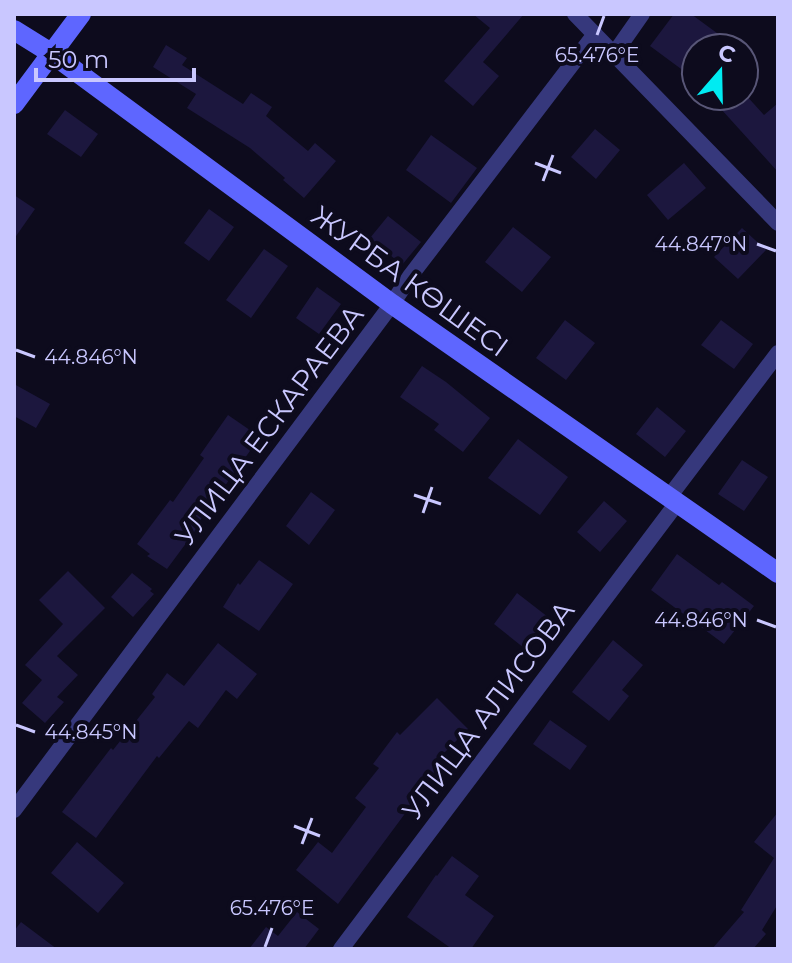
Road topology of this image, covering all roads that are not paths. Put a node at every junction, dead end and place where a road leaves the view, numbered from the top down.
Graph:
1 (81, 14) edge
2 (575, 14) edge
3 (642, 14) edge
4 (14, 30) edge
5 (595, 34) junction
6 (51, 53) junction
7 (614, 54) junction
8 (14, 104) edge
9 (778, 223) edge
10 (392, 304) junction
11 (778, 353) edge
12 (673, 500) junction
13 (778, 573) edge
14 (14, 810) edge
15 (341, 949) edge

1 - 6 street
2 - 5 street
3 - 7 street
4 - 6 street, ЖУРБА КӨШЕСІ
5 - 7 street
5 - 10 street, УЛИЦА ЕСКАРАЕВА
6 - 8 street
6 - 10 street, ЖУРБА КӨШЕСІ
7 - 9 street
10 - 12 street, ЖУРБА КӨШЕСІ
10 - 14 street, УЛИЦА ЕСКАРАЕВА
11 - 12 street, УЛИЦА АЛИСОВА
12 - 13 street, ЖУРБА КӨШЕСІ
12 - 15 street, УЛИЦА АЛИСОВА

